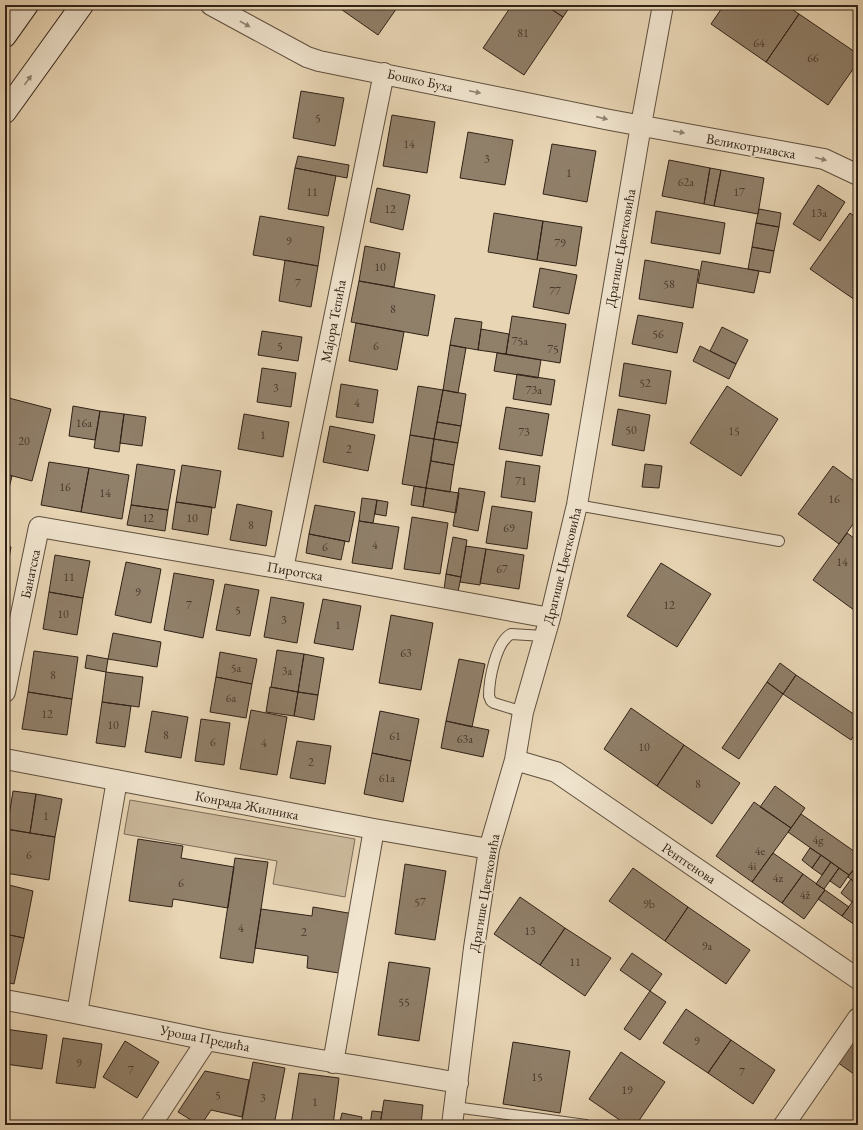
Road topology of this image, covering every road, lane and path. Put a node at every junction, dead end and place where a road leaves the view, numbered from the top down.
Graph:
1 (27, 5) edge
2 (82, 5) edge
3 (211, 5) edge
4 (663, 5) edge
5 (5, 36) edge
6 (384, 73) junction
7 (5, 112) edge
8 (641, 125) junction
9 (858, 175) edge
10 (577, 505) junction
11 (39, 527) joint
12 (779, 541) dead end
13 (283, 569) junction
14 (547, 627) junction
15 (5, 692) edge
16 (523, 712) junction
17 (5, 759) edge
18 (515, 760) junction
19 (117, 780) junction
20 (374, 829) junction
21 (489, 849) junction
22 (858, 979) edge
23 (5, 1000) edge
24 (77, 1012) junction
25 (858, 1018) edge
26 (207, 1040) junction
27 (333, 1063) junction
28 (458, 1083) junction
29 (454, 1116) edge
30 (151, 1125) edge
31 (586, 1125) edge
32 (784, 1125) edge

1 - 5 street
7 -> 2 street
3 -> 6 street, Бошко Буха
4 - 8 street, Драгише Цветковића
6 -> 8 street, Бошко Буха
6 - 13 street, Мајора Тепића
8 -> 9 street, Великотрнавска
8 - 10 street, Драгише Цветковића
10 - 12 lane
10 - 14 street, Драгише Цветковића
11 - 13 street, Пиротска
11 - 15 street, Банатска
13 - 14 street, Пиротска
14 - 16 street, Драгише Цветковића
14 - 16 lane
16 - 18 street, Драгише Цветковића
17 - 19 street, Конрада Жилника
18 - 21 street, Драгише Цветковића
18 - 22 street, Рентгенова
19 - 20 street, Конрада Жилника
19 - 24 street
20 - 21 street, Конрада Жилника
20 - 27 street
21 - 28 street, Драгише Цветковића
23 - 24 street, Уроша Предића
24 - 26 street, Уроша Предића
25 - 32 street
26 - 27 street, Уроша Предића
26 - 30 street
27 - 28 street, Уроша Предића
28 - 29 street, Драгише Цветковића
29 - 31 lane

